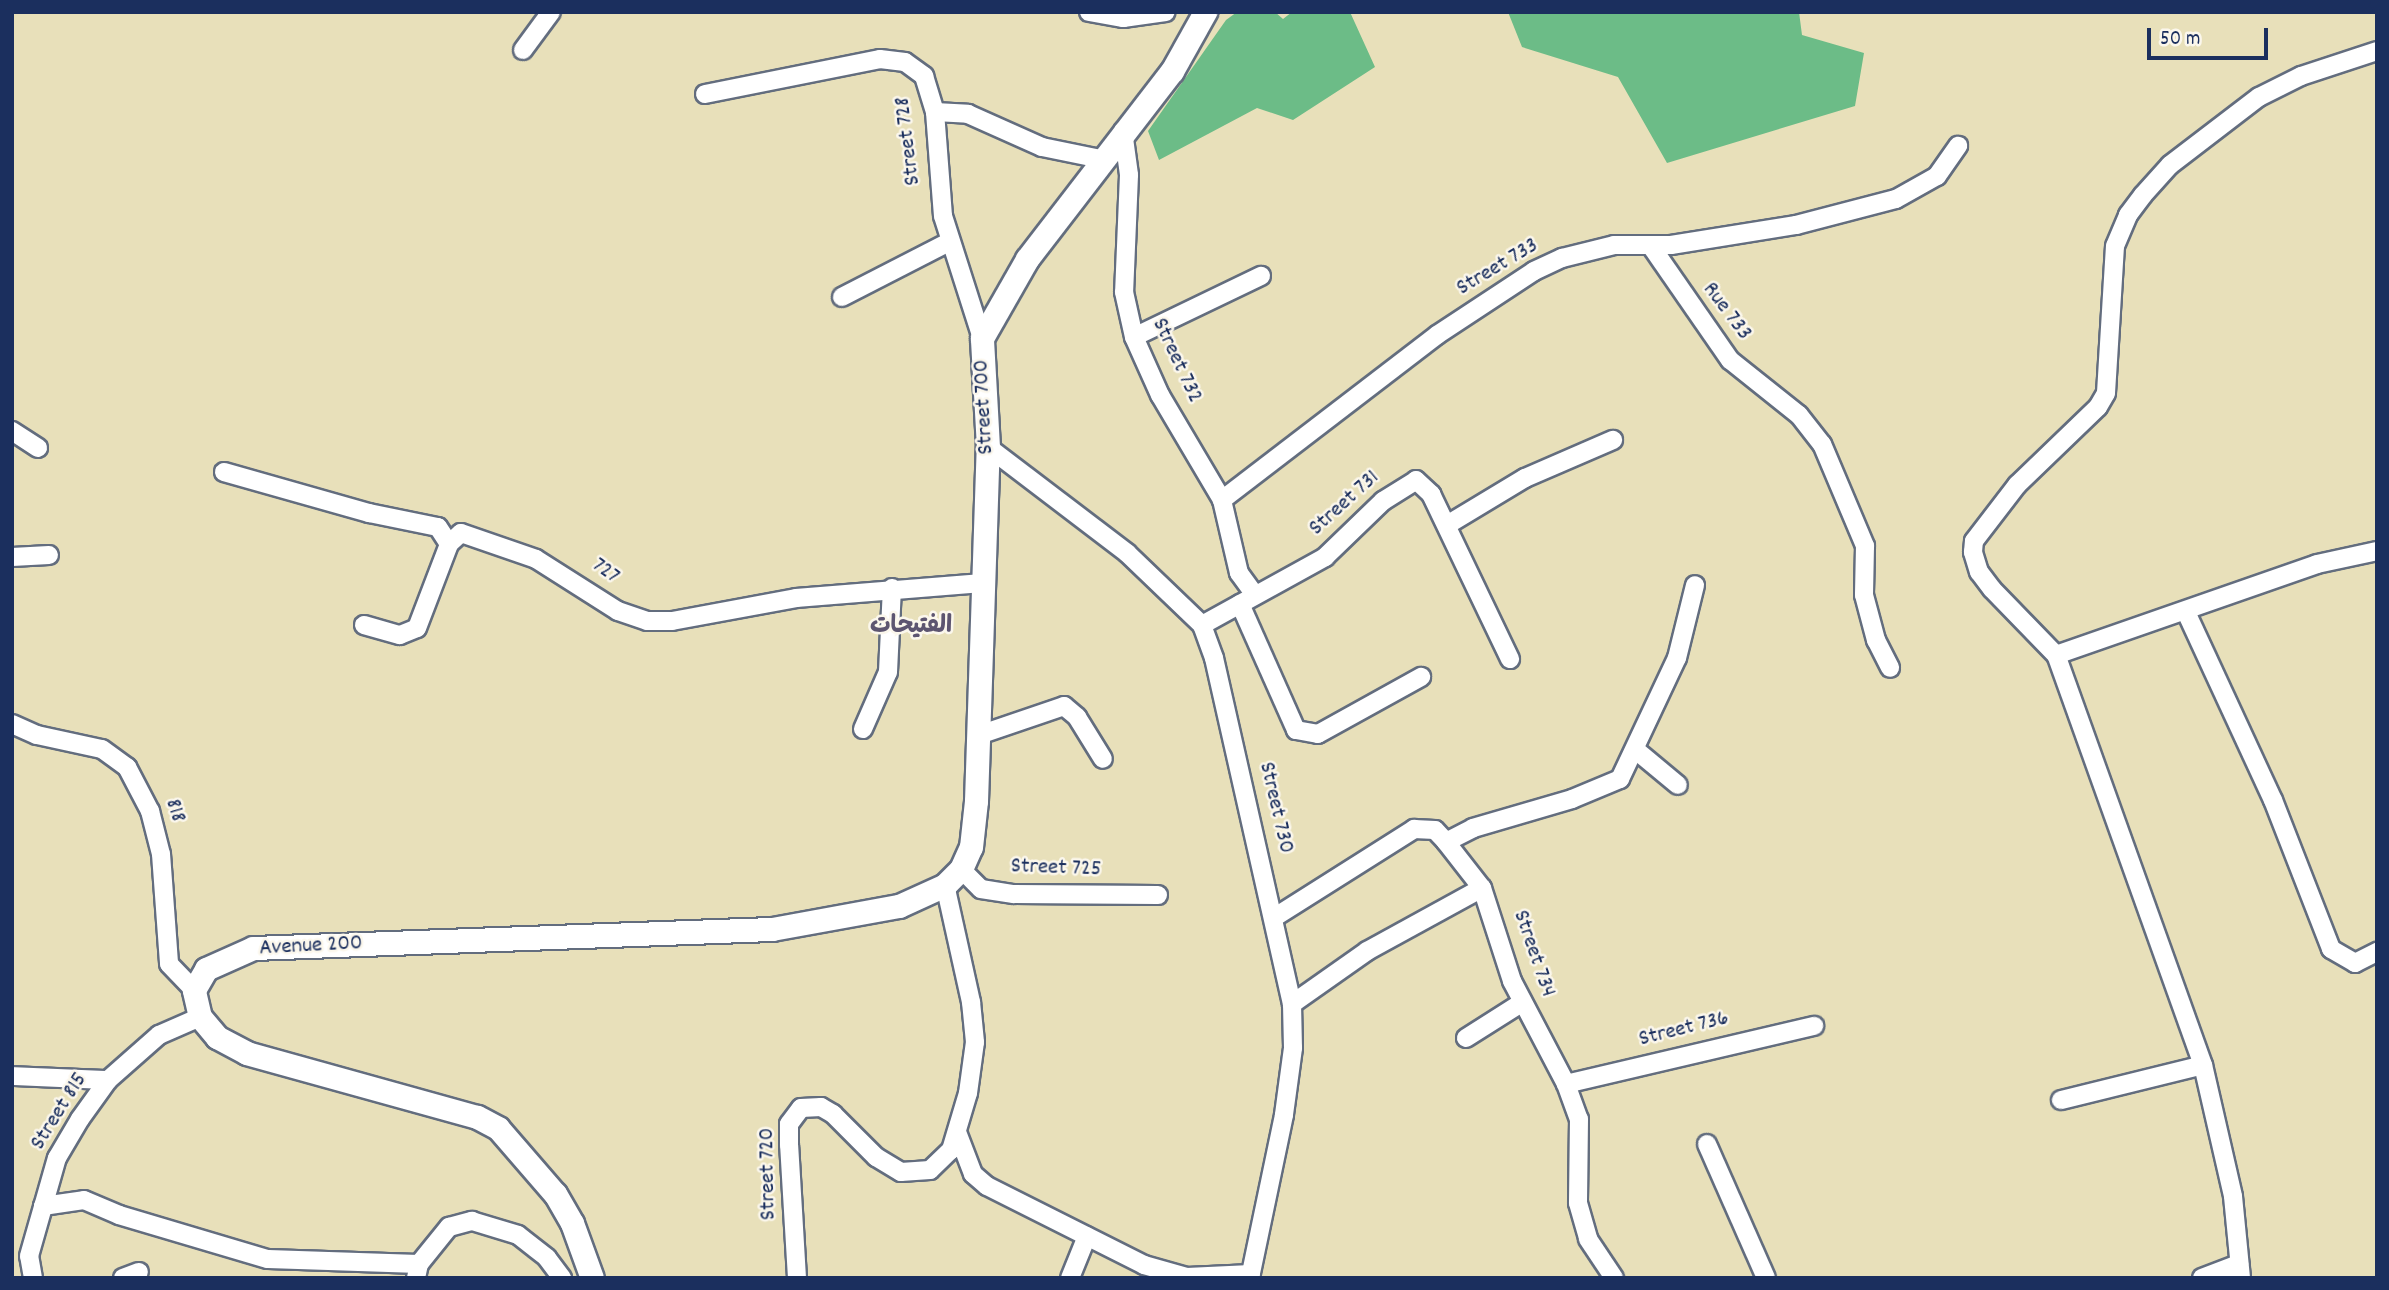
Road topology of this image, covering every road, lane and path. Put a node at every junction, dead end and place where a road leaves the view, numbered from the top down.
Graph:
1 (551, 12) edge
2 (1089, 12) edge
3 (1166, 12) edge
4 (1205, 12) edge
5 (523, 50) dead end
6 (2377, 51) edge
7 (705, 94) dead end
8 (935, 112) junction
9 (1123, 131) junction
10 (1958, 146) dead end
11 (1101, 159) junction
12 (950, 242) junction
13 (1651, 246) junction
14 (1261, 276) dead end
15 (842, 297) dead end
16 (1134, 337) junction
17 (982, 338) junction
18 (12, 431) edge
19 (1613, 440) dead end
20 (988, 447) junction
21 (38, 448) dead end
22 (224, 471) dead end
23 (1222, 500) junction
24 (1447, 525) junction
25 (449, 544) junction
26 (2377, 551) edge
27 (49, 555) dead end
28 (12, 557) edge
29 (982, 583) junction
30 (1695, 585) dead end
31 (892, 588) junction
32 (1247, 599) junction
33 (2186, 612) junction
34 (364, 625) dead end
35 (1202, 625) junction
36 (2056, 655) junction
37 (1510, 659) dead end
38 (1890, 668) dead end
39 (1421, 677) dead end
40 (12, 724) edge
41 (863, 729) dead end
42 (979, 734) junction
43 (1637, 751) junction
44 (1102, 759) dead end
45 (1678, 785) dead end
46 (1446, 842) junction
47 (953, 877) junction
48 (1482, 888) junction
49 (1158, 895) dead end
50 (1275, 917) junction
51 (2377, 952) edge
52 (194, 989) junction
53 (1523, 1002) junction
54 (1292, 1004) junction
55 (200, 1017) junction
56 (1814, 1026) dead end
57 (1466, 1038) dead end
58 (2203, 1065) junction
59 (12, 1076) edge
60 (49, 1080) junction
61 (108, 1080) junction
62 (1566, 1084) junction
63 (12, 1089) edge
64 (2061, 1100) dead end
65 (957, 1132) junction
66 (1707, 1144) dead end
67 (43, 1206) junction
68 (1087, 1236) junction
69 (417, 1271) edge
70 (2240, 1271) edge
71 (1250, 1276) edge
72 (33, 1278) edge
73 (562, 1278) edge
74 (592, 1278) edge
75 (797, 1278) edge
76 (1070, 1278) edge
77 (1614, 1278) edge
78 (1766, 1278) edge
79 (2202, 1278) edge

1 - 5 street
2 - 3 street
4 - 9 main road, Street 700
6 - 36 street
7 - 8 street, Street 728
8 - 11 street
8 - 12 street, Street 728
9 - 11 main road, Street 700
9 - 16 street, Street 732
10 - 13 street, Street 733
11 - 17 main road, Street 700
12 - 15 street
12 - 17 street, Street 728
13 - 23 street, Street 733
13 - 38 street, Rue 733
14 - 16 street
16 - 23 street, Street 732
17 - 20 main road, Street 700
18 - 21 street
19 - 24 street
20 - 29 main road, Street 700
20 - 35 street, Street 730
22 - 25 street
23 - 32 street, Street 732
24 - 32 street, Street 731
24 - 37 street, Street 731
25 - 31 street, 727
25 - 34 street
26 - 33 street
27 - 28 street
29 - 31 street, 727
29 - 42 main road, Street 700
30 - 43 street
31 - 41 street
32 - 35 street, Street 731
32 - 39 street, Street 732
33 - 36 street
33 - 51 street
35 - 50 street, Street 730
36 - 58 street
40 - 52 street, 818
42 - 44 street
42 - 47 main road, Street 700
43 - 45 street
43 - 46 street
46 - 48 street, Street 734
46 - 50 street, Street 734
47 - 49 street, Street 725
47 - 52 main road, Avenue 200
47 - 65 street, Street 720
48 - 53 street, Street 734
48 - 54 street
50 - 54 street, Street 730
52 - 55 main road
53 - 57 street
53 - 62 street, Street 734
54 - 71 street, Street 730
55 - 61 street, Street 815
55 - 74 main road
56 - 62 street, Street 736
58 - 64 street
58 - 70 street
59 - 60 street
60 - 61 street
60 - 63 street
61 - 67 street, Street 815
62 - 77 street, Street 734
65 - 68 street
65 - 75 street, Street 720
66 - 78 street
67 - 69 street
67 - 72 street, Street 815
68 - 71 street
68 - 76 street
69 - 73 street
70 - 79 street

